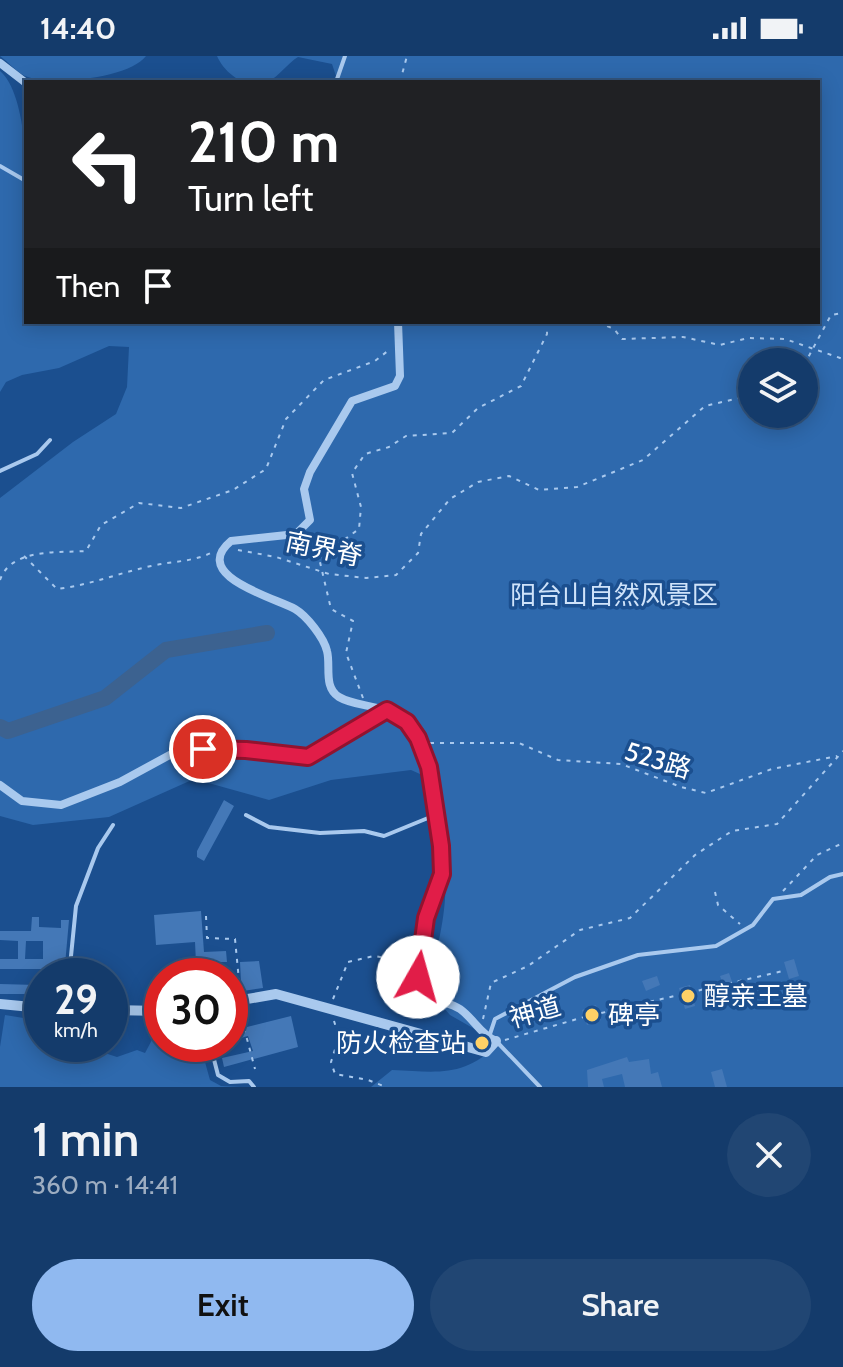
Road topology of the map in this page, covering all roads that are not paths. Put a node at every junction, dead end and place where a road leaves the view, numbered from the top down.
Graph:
1 (345, 56) edge
2 (0, 63) edge
3 (337, 80) edge
4 (24, 81) edge
5 (0, 166) edge
6 (24, 180) edge
7 (398, 324) edge
8 (50, 440) dead end
9 (0, 471) edge
10 (387, 710) junction
11 (0, 785) edge
12 (246, 815) dead end
13 (437, 823) junction
14 (113, 825) dead end
15 (843, 874) edge
16 (71, 958) edge
17 (248, 999) edge
18 (0, 1004) edge
19 (24, 1006) edge
20 (493, 1040) junction
21 (215, 1062) edge
22 (254, 1087) edge
23 (540, 1087) edge

1 - 3 lane
2 - 4 street
5 - 6 lane
7 - 10 street
8 - 9 lane
10 - 11 street
10 - 13 street
12 - 13 lane
13 - 20 street
14 - 16 lane
15 - 20 lane
17 - 20 street
18 - 19 street
20 - 23 lane
21 - 22 lane

